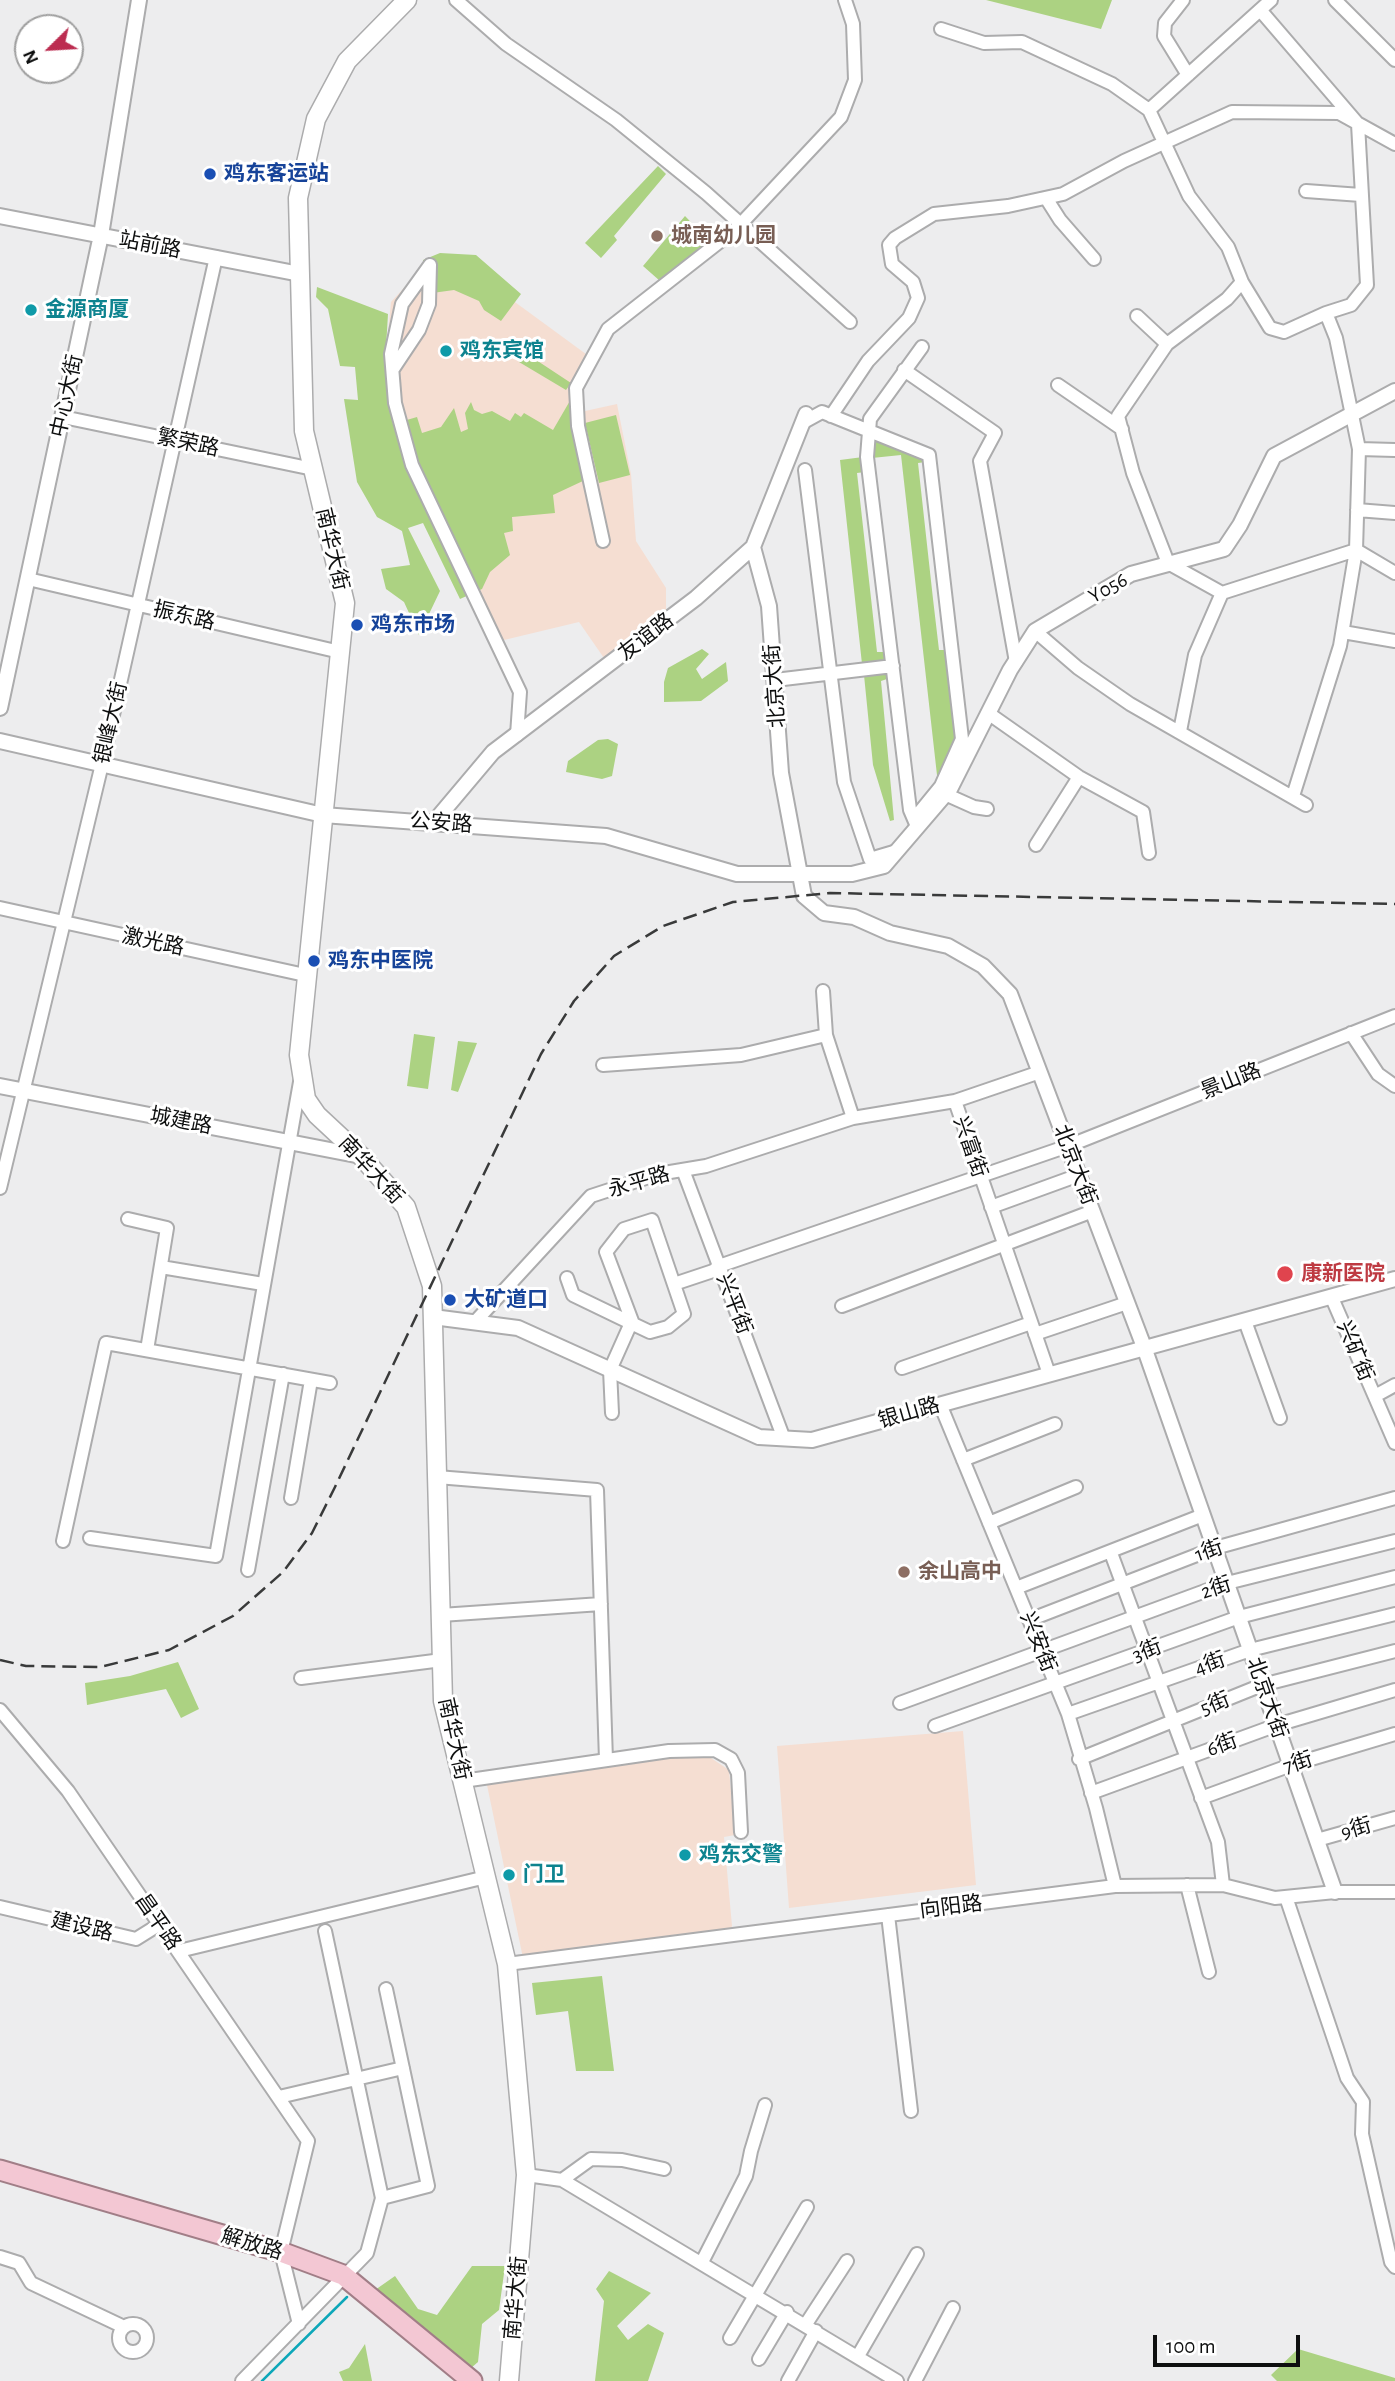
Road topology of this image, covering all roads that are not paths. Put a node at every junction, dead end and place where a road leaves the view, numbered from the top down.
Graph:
1 (139, 0) edge
2 (408, 0) edge
3 (456, 0) edge
4 (845, 0) edge
5 (1183, 0) edge
6 (1271, 0) edge
7 (1335, 0) edge
8 (1261, 11) junction
9 (941, 29) dead end
10 (1395, 60) edge
11 (1188, 75) junction
12 (1149, 110) junction
13 (1358, 124) junction
14 (1162, 142) junction
15 (1395, 144) edge
16 (1306, 191) dead end
17 (1361, 195) junction
18 (1046, 198) junction
19 (0, 216) edge
20 (741, 225) junction
21 (101, 235) junction
22 (216, 257) junction
23 (1094, 259) dead end
24 (300, 274) junction
25 (1242, 282) junction
26 (1326, 313) junction
27 (1137, 316) dead end
28 (850, 322) dead end
29 (1167, 344) junction
30 (922, 347) dead end
31 (393, 369) junction
32 (904, 370) junction
33 (1058, 385) dead end
34 (1395, 391) edge
35 (1353, 413) junction
36 (831, 416) junction
37 (63, 417) junction
38 (804, 418) joint
39 (1122, 429) junction
40 (868, 432) junction
41 (175, 440) junction
42 (1359, 449) junction
43 (1395, 450) edge
44 (313, 469) junction
45 (805, 470) dead end
46 (1357, 510) junction
47 (1395, 513) edge
48 (603, 541) dead end
49 (753, 547) junction
50 (1356, 550) junction
51 (1168, 563) junction
52 (1395, 573) edge
53 (28, 579) junction
54 (1222, 593) junction
55 (138, 605) junction
56 (1035, 631) junction
57 (1343, 632) junction
58 (1395, 641) edge
59 (340, 652) junction
60 (1016, 662) junction
61 (893, 666) junction
62 (830, 673) junction
63 (775, 680) junction
64 (0, 708) edge
65 (989, 713) junction
66 (1180, 731) junction
67 (517, 735) junction
68 (0, 741) edge
69 (102, 764) junction
70 (1079, 777) junction
71 (945, 794) junction
72 (1293, 796) junction
73 (1306, 805) dead end
74 (987, 809) dead end
75 (323, 815) junction
76 (434, 822) junction
77 (915, 823) junction
78 (1036, 845) dead end
79 (897, 851) junction
80 (1149, 853) dead end
81 (884, 866) joint
82 (797, 874) junction
83 (0, 908) edge
84 (64, 922) junction
85 (305, 975) junction
86 (823, 991) dead end
87 (1395, 1016) edge
88 (1351, 1033) junction
89 (826, 1035) junction
90 (603, 1065) dead end
91 (1040, 1072) junction
92 (301, 1078) junction
93 (0, 1086) edge
94 (1395, 1086) edge
95 (23, 1090) junction
96 (954, 1101) junction
97 (853, 1118) junction
98 (288, 1142) junction
99 (1068, 1146) junction
100 (361, 1156) junction
101 (683, 1170) junction
102 (980, 1174) junction
103 (1079, 1175) junction
104 (0, 1188) edge
105 (991, 1207) junction
106 (1093, 1211) junction
107 (128, 1219) dead end
108 (1004, 1245) junction
109 (719, 1266) junction
110 (161, 1267) junction
111 (567, 1278) dead end
112 (1395, 1279) edge
113 (263, 1284) junction
114 (674, 1284) junction
115 (1332, 1298) junction
116 (1127, 1303) junction
117 (842, 1306) dead end
118 (433, 1317) junction
119 (1245, 1321) junction
120 (474, 1323) junction
121 (631, 1323) junction
122 (1033, 1329) junction
123 (1144, 1347) junction
124 (148, 1350) junction
125 (249, 1368) junction
126 (902, 1368) dead end
127 (610, 1370) junction
128 (283, 1374) junction
129 (1049, 1374) junction
130 (311, 1380) junction
131 (330, 1383) dead end
132 (1395, 1385) edge
133 (1375, 1396) junction
134 (940, 1404) junction
135 (612, 1413) dead end
136 (1280, 1419) dead end
137 (1055, 1424) dead end
138 (784, 1438) junction
139 (1395, 1443) edge
140 (963, 1460) junction
141 (437, 1477) junction
142 (1076, 1487) dead end
143 (291, 1498) dead end
144 (1395, 1498) edge
145 (1203, 1515) junction
146 (989, 1523) junction
147 (90, 1538) dead end
148 (63, 1541) dead end
149 (1395, 1541) edge
150 (1214, 1548) junction
151 (1111, 1553) junction
152 (248, 1570) dead end
153 (1395, 1577) edge
154 (1227, 1583) junction
155 (1122, 1584) junction
156 (1016, 1588) junction
157 (601, 1604) junction
158 (1395, 1614) edge
159 (441, 1615) junction
160 (1135, 1616) junction
161 (1239, 1617) junction
162 (1029, 1620) junction
163 (1041, 1650) junction
164 (1250, 1650) junction
165 (1148, 1651) junction
166 (1395, 1651) edge
167 (442, 1661) junction
168 (301, 1678) dead end
169 (1160, 1682) junction
170 (1056, 1685) junction
171 (1262, 1685) junction
172 (1395, 1690) edge
173 (900, 1703) dead end
174 (0, 1710) edge
175 (1068, 1714) junction
176 (1174, 1721) junction
177 (1277, 1725) junction
178 (935, 1727) dead end
179 (1395, 1734) edge
180 (1187, 1758) junction
181 (1079, 1759) junction
182 (606, 1760) junction
183 (1290, 1765) junction
184 (463, 1782) junction
185 (1091, 1793) junction
186 (1202, 1797) junction
187 (1395, 1818) edge
188 (741, 1832) dead end
189 (1317, 1840) junction
190 (486, 1877) junction
191 (1187, 1885) junction
192 (1223, 1885) junction
193 (1115, 1886) junction
194 (1335, 1892) junction
195 (1395, 1892) edge
196 (1286, 1897) junction
197 (0, 1907) edge
198 (888, 1916) junction
199 (160, 1924) junction
200 (325, 1931) dead end
201 (179, 1951) junction
202 (508, 1964) junction
203 (1209, 1972) dead end
204 (386, 1989) dead end
205 (403, 2068) junction
206 (357, 2078) junction
207 (279, 2097) junction
208 (765, 2105) dead end
209 (911, 2111) dead end
210 (664, 2169) dead end
211 (0, 2170) edge
212 (526, 2175) junction
213 (562, 2180) junction
214 (382, 2198) junction
215 (807, 2207) dead end
216 (281, 2252) junction
217 (917, 2254) dead end
218 (0, 2256) edge
219 (847, 2261) dead end
220 (702, 2262) junction
221 (1395, 2267) edge
222 (343, 2275) junction
223 (755, 2295) junction
224 (953, 2308) dead end
225 (787, 2312) junction
226 (299, 2324) junction
227 (124, 2327) dead end
228 (811, 2327) junction
229 (730, 2338) dead end
230 (858, 2356) junction
231 (759, 2359) dead end
232 (879, 2369) junction
233 (242, 2381) edge
234 (472, 2381) edge
235 (509, 2381) edge
236 (788, 2381) edge
237 (872, 2381) edge
238 (897, 2381) edge
239 (915, 2381) edge

1 - 21 street, 中心大街
2 - 24 main road, 南华大街
3 - 20 street
4 - 20 street
5 - 11 street
6 - 8 street
7 - 10 street
8 - 11 street
8 - 13 street
9 - 12 street
11 - 12 street
12 - 14 street
13 - 14 street
13 - 15 street
13 - 17 street
14 - 18 street
14 - 25 street
16 - 17 street
17 - 26 street
18 - 23 street
18 - 36 street
19 - 21 street, 站前路
20 - 28 street
20 - 48 street
21 - 22 street, 站前路
21 - 37 street, 中心大街
22 - 24 street, 站前路
22 - 41 street, 银峰大街
24 - 44 main road, 南华大街
25 - 26 street
25 - 29 street
26 - 35 street
27 - 29 street
29 - 39 street
30 - 32 street
31 - 31 street
31 - 67 street
32 - 40 street
32 - 60 street
33 - 39 street
34 - 35 street, Y056 / Y056
35 - 42 street
35 - 51 street, Y056 / Y056
36 - 38 street
36 - 40 street
37 - 41 street, 繁荣路
37 - 53 street, 中心大街
38 - 49 street, 友谊路
39 - 51 street
40 - 61 street
40 - 77 street
41 - 44 street, 繁荣路
41 - 55 street, 银峰大街
42 - 43 street
42 - 46 street
44 - 59 main road, 南华大街
45 - 62 street
46 - 47 street
46 - 50 street
49 - 63 street, 北京大街
49 - 67 street, 友谊路
50 - 52 street
50 - 54 street
50 - 57 street
51 - 54 street
51 - 56 street, Y056 / Y056
53 - 55 street, 振东路
53 - 64 street, 中心大街
54 - 66 street
55 - 59 street, 振东路
55 - 69 street, 银峰大街
56 - 60 street, Y056 / Y056
56 - 66 street
57 - 58 street
57 - 72 street
59 - 75 main road, 南华大街
60 - 65 street, Y056 / Y056
61 - 62 street
61 - 77 street
62 - 63 street
62 - 79 street
63 - 82 street, 北京大街
65 - 70 street
65 - 71 street, Y056 / Y056
66 - 72 street
67 - 76 street, 友谊路
68 - 69 street, 公安路
69 - 75 street, 公安路
69 - 84 street, 银峰大街
70 - 78 street
70 - 80 street
71 - 74 street
71 - 77 street, Y056 / Y056
72 - 73 street
75 - 76 street, 公安路
75 - 85 main road, 南华大街
76 - 82 street, 公安路
77 - 79 street, Y056 / Y056
79 - 81 street, Y056 / Y056
81 - 82 street, 公安路
82 - 91 street, 北京大街
83 - 84 street, 激光路
84 - 85 street, 激光路
84 - 95 street, 银峰大街
85 - 92 main road, 南华大街
86 - 89 street
87 - 88 street, 景山路
88 - 94 street
88 - 99 street, 景山路
89 - 90 street
89 - 97 street
91 - 96 street
91 - 99 street, 北京大街
92 - 98 street
92 - 100 main road, 南华大街
93 - 95 street, 城建路
95 - 98 street, 城建路
95 - 104 street, 银峰大街
96 - 97 street, 兴富街
96 - 102 street, 兴富街
97 - 101 street, 永平路
98 - 100 street, 城建路
98 - 113 street
99 - 102 street, 景山路
99 - 103 street, 北京大街
100 - 118 main road, 南华大街
101 - 109 street, 兴平街
101 - 120 street, 永平路
102 - 105 street, 兴富街
102 - 109 street, 景山路
103 - 105 street
103 - 106 street, 北京大街
105 - 108 street, 兴富街
106 - 108 street
106 - 116 street, 北京大街
107 - 110 street
108 - 117 street
108 - 122 street, 兴富街
109 - 114 street, 景山路
109 - 138 street, 兴平街
110 - 113 street
110 - 124 street
111 - 121 street
112 - 115 street, 银山路
113 - 125 street
114 - 121 street
114 - 121 street
115 - 119 street, 银山路
115 - 133 street, 兴矿街
116 - 122 street
116 - 123 street, 北京大街
118 - 120 street, 银山路
118 - 141 main road, 南华大街
119 - 123 street, 银山路
119 - 136 street
120 - 127 street, 银山路
121 - 127 street
122 - 126 street
122 - 129 street, 兴富街
123 - 129 street, 银山路
123 - 145 street, 北京大街
124 - 125 street
124 - 148 street
125 - 128 street
125 - 147 street
127 - 135 street
127 - 138 street, 银山路
128 - 130 street
128 - 152 street
129 - 134 street, 银山路
130 - 131 street
130 - 143 street
132 - 133 street
133 - 139 street, 兴矿街
134 - 138 street, 银山路
134 - 140 street, 兴安街
137 - 140 street
140 - 146 street, 兴安街
141 - 157 street
141 - 159 main road, 南华大街
142 - 146 street
144 - 150 street, 1街
145 - 150 street, 北京大街
145 - 151 street
146 - 156 street, 兴安街
149 - 154 street, 2街
150 - 154 street, 北京大街
150 - 155 street, 1街
151 - 155 street
151 - 156 street
153 - 161 street, 3街
154 - 160 street, 2街
154 - 161 street, 北京大街
155 - 160 street
155 - 162 street, 1街
156 - 162 street, 兴安街
157 - 159 street
157 - 182 street
158 - 164 street, 4街
159 - 167 main road, 南华大街
160 - 163 street, 2街
160 - 165 street
161 - 164 street, 北京大街
161 - 165 street, 3街
162 - 163 street, 兴安街
163 - 170 street, 兴安街
163 - 173 street, 2街
164 - 169 street, 4街
164 - 171 street, 北京大街
165 - 169 street
165 - 170 street, 3街
166 - 171 street, 5街
167 - 168 street
167 - 184 main road, 南华大街
169 - 175 street, 4街
169 - 176 street
170 - 175 street, 兴安街
170 - 178 street, 3街
171 - 176 street, 5街
171 - 177 street, 北京大街
172 - 177 street, 6街
174 - 199 street, 昌平路
175 - 181 street, 兴安街
176 - 180 street
176 - 181 street, 5街
177 - 180 street, 6街
177 - 183 street, 北京大街
179 - 183 street, 7街
180 - 185 street, 6街
180 - 186 street
181 - 185 street, 兴安街
182 - 184 street
182 - 188 street
183 - 186 street, 7街
183 - 189 street, 北京大街
184 - 190 main road, 南华大街
185 - 193 street, 兴安街
186 - 192 street
187 - 189 street, 9街
189 - 194 street, 北京大街
190 - 201 street
190 - 202 main road, 南华大街
191 - 192 street, 向阳路
191 - 193 street, 向阳路
191 - 203 street
192 - 196 street, 向阳路
193 - 198 street, 向阳路
194 - 195 street, 向阳路
194 - 196 street, 向阳路
196 - 221 street
197 - 199 street, 建设路
198 - 202 street, 向阳路
198 - 209 street
199 - 201 street, 昌平路
200 - 206 street
201 - 207 street, 昌平路
202 - 212 main road, 南华大街
204 - 205 street
205 - 206 street
205 - 214 street
206 - 207 street
206 - 214 street
207 - 216 street, 昌平路
208 - 220 street
210 - 213 street
211 - 216 highway, 解放路
212 - 213 street
212 - 235 main road, 南华大街
213 - 220 street
214 - 222 street
215 - 223 street
216 - 222 highway, 解放路
216 - 226 street
217 - 230 street
218 - 227 street
219 - 228 street
220 - 223 street
222 - 226 street
222 - 234 highway, 解放路
223 - 225 street
223 - 229 street
224 - 239 street
225 - 228 street
225 - 231 street
226 - 233 street
228 - 230 street
228 - 236 street
230 - 232 street
232 - 237 street
232 - 238 street

